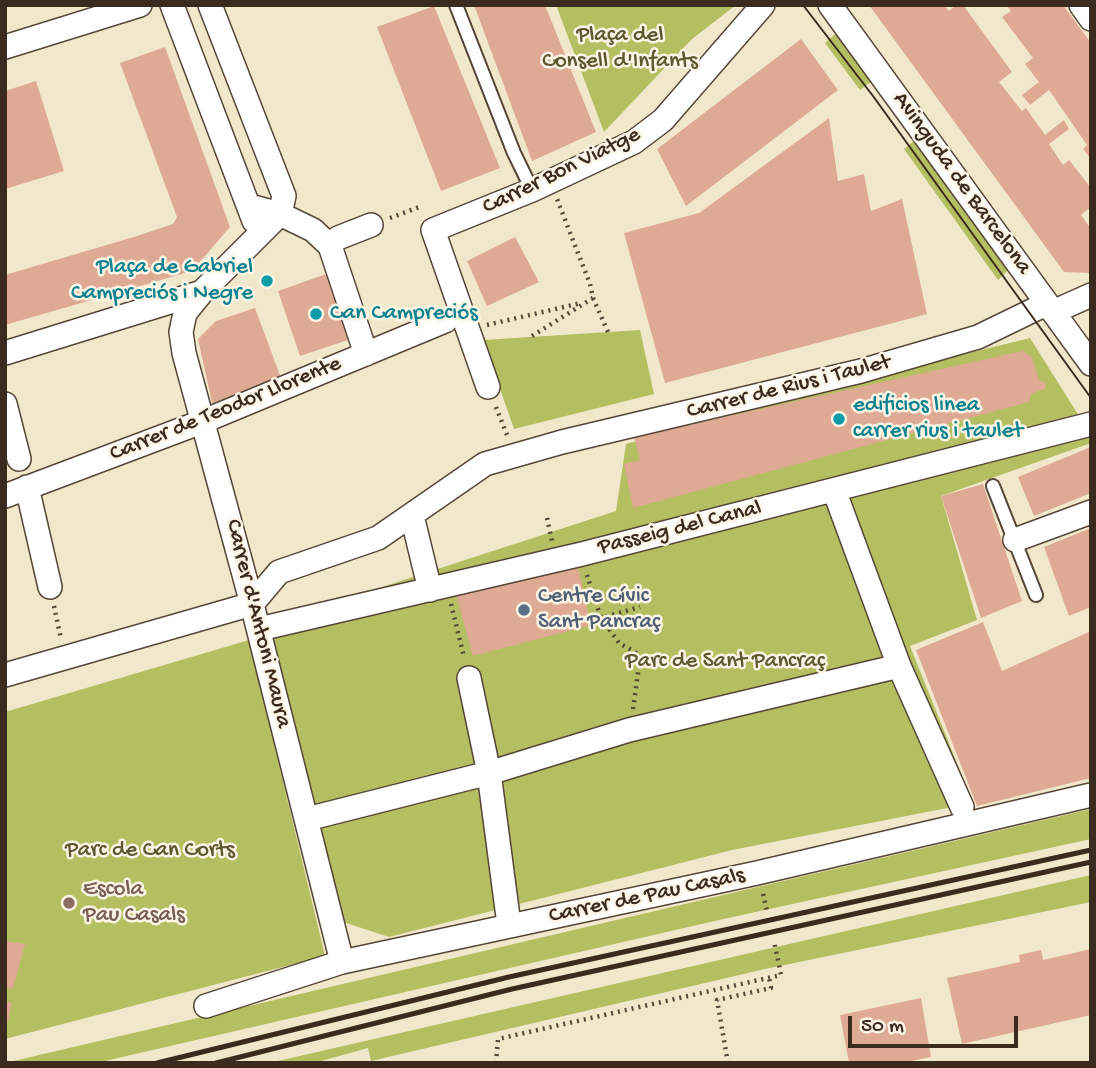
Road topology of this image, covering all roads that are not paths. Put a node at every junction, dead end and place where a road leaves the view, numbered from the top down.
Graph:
1 (140, 5) edge
2 (172, 5) edge
3 (210, 5) edge
4 (456, 5) edge
5 (763, 5) edge
6 (830, 5) edge
7 (1081, 5) edge
8 (1091, 19) edge
9 (5, 47) edge
10 (532, 190) junction
11 (250, 206) junction
12 (280, 214) junction
13 (371, 225) road end
14 (338, 238) dead end
15 (252, 239) junction
16 (202, 292) junction
17 (1091, 295) edge
18 (1049, 308) junction
19 (455, 325) junction
20 (5, 353) edge
21 (366, 354) junction
22 (1091, 364) edge
23 (488, 387) road end
24 (5, 404) edge
25 (204, 421) junction
26 (1091, 424) edge
27 (19, 459) dead end
28 (993, 486) dead end
29 (27, 487) junction
30 (834, 490) junction
31 (5, 496) edge
32 (1091, 512) edge
33 (414, 524) dead end
34 (1015, 540) junction
35 (50, 587) road end
36 (438, 588) junction
37 (1036, 595) dead end
38 (252, 604) junction
39 (268, 627) dead end
40 (899, 666) junction
41 (5, 675) edge
42 (469, 678) road end
43 (489, 773) junction
44 (1091, 795) edge
45 (962, 807) dead end
46 (307, 819) junction
47 (508, 917) dead end
48 (342, 962) junction
49 (206, 1006) dead end

1 - 9 street
2 - 11 street
3 - 12 street
4 - 10 lane
5 - 10 street, Carrer Bon Viatge
6 - 18 street, Avinguda de Barcelona
7 - 8 street
10 - 19 street, Carrer Bon Viatge
11 - 12 street
11 - 15 street
12 - 15 street
12 - 21 street
13 - 14 street
15 - 16 street
16 - 20 street
16 - 25 street, Carrer d'Antoni Maura
17 - 18 street, Carrer de Rius i Taulet
18 - 22 street, Avinguda de Barcelona
18 - 38 street, Carrer de Rius i Taulet
19 - 21 street, Carrer de Teodor Llorente
19 - 23 street
21 - 25 street, Carrer de Teodor Llorente
24 - 27 street
25 - 29 street, Carrer de Teodor Llorente
25 - 38 street, Carrer d'Antoni Maura
26 - 30 street, Passeig del Canal
28 - 34 lane
29 - 31 street, Carrer de Teodor Llorente
29 - 35 street
30 - 36 street, Passeig del Canal
30 - 40 street
32 - 34 street
33 - 36 street
34 - 37 lane
36 - 39 street, Passeig del Canal
38 - 41 street
38 - 46 street, Carrer d'Antoni Maura
40 - 43 street
40 - 45 street
42 - 43 street
43 - 46 street
43 - 47 street
44 - 48 street, Carrer de Pau Casals
46 - 48 street, Carrer d'Antoni Maura
48 - 49 street, Carrer de Pau Casals

